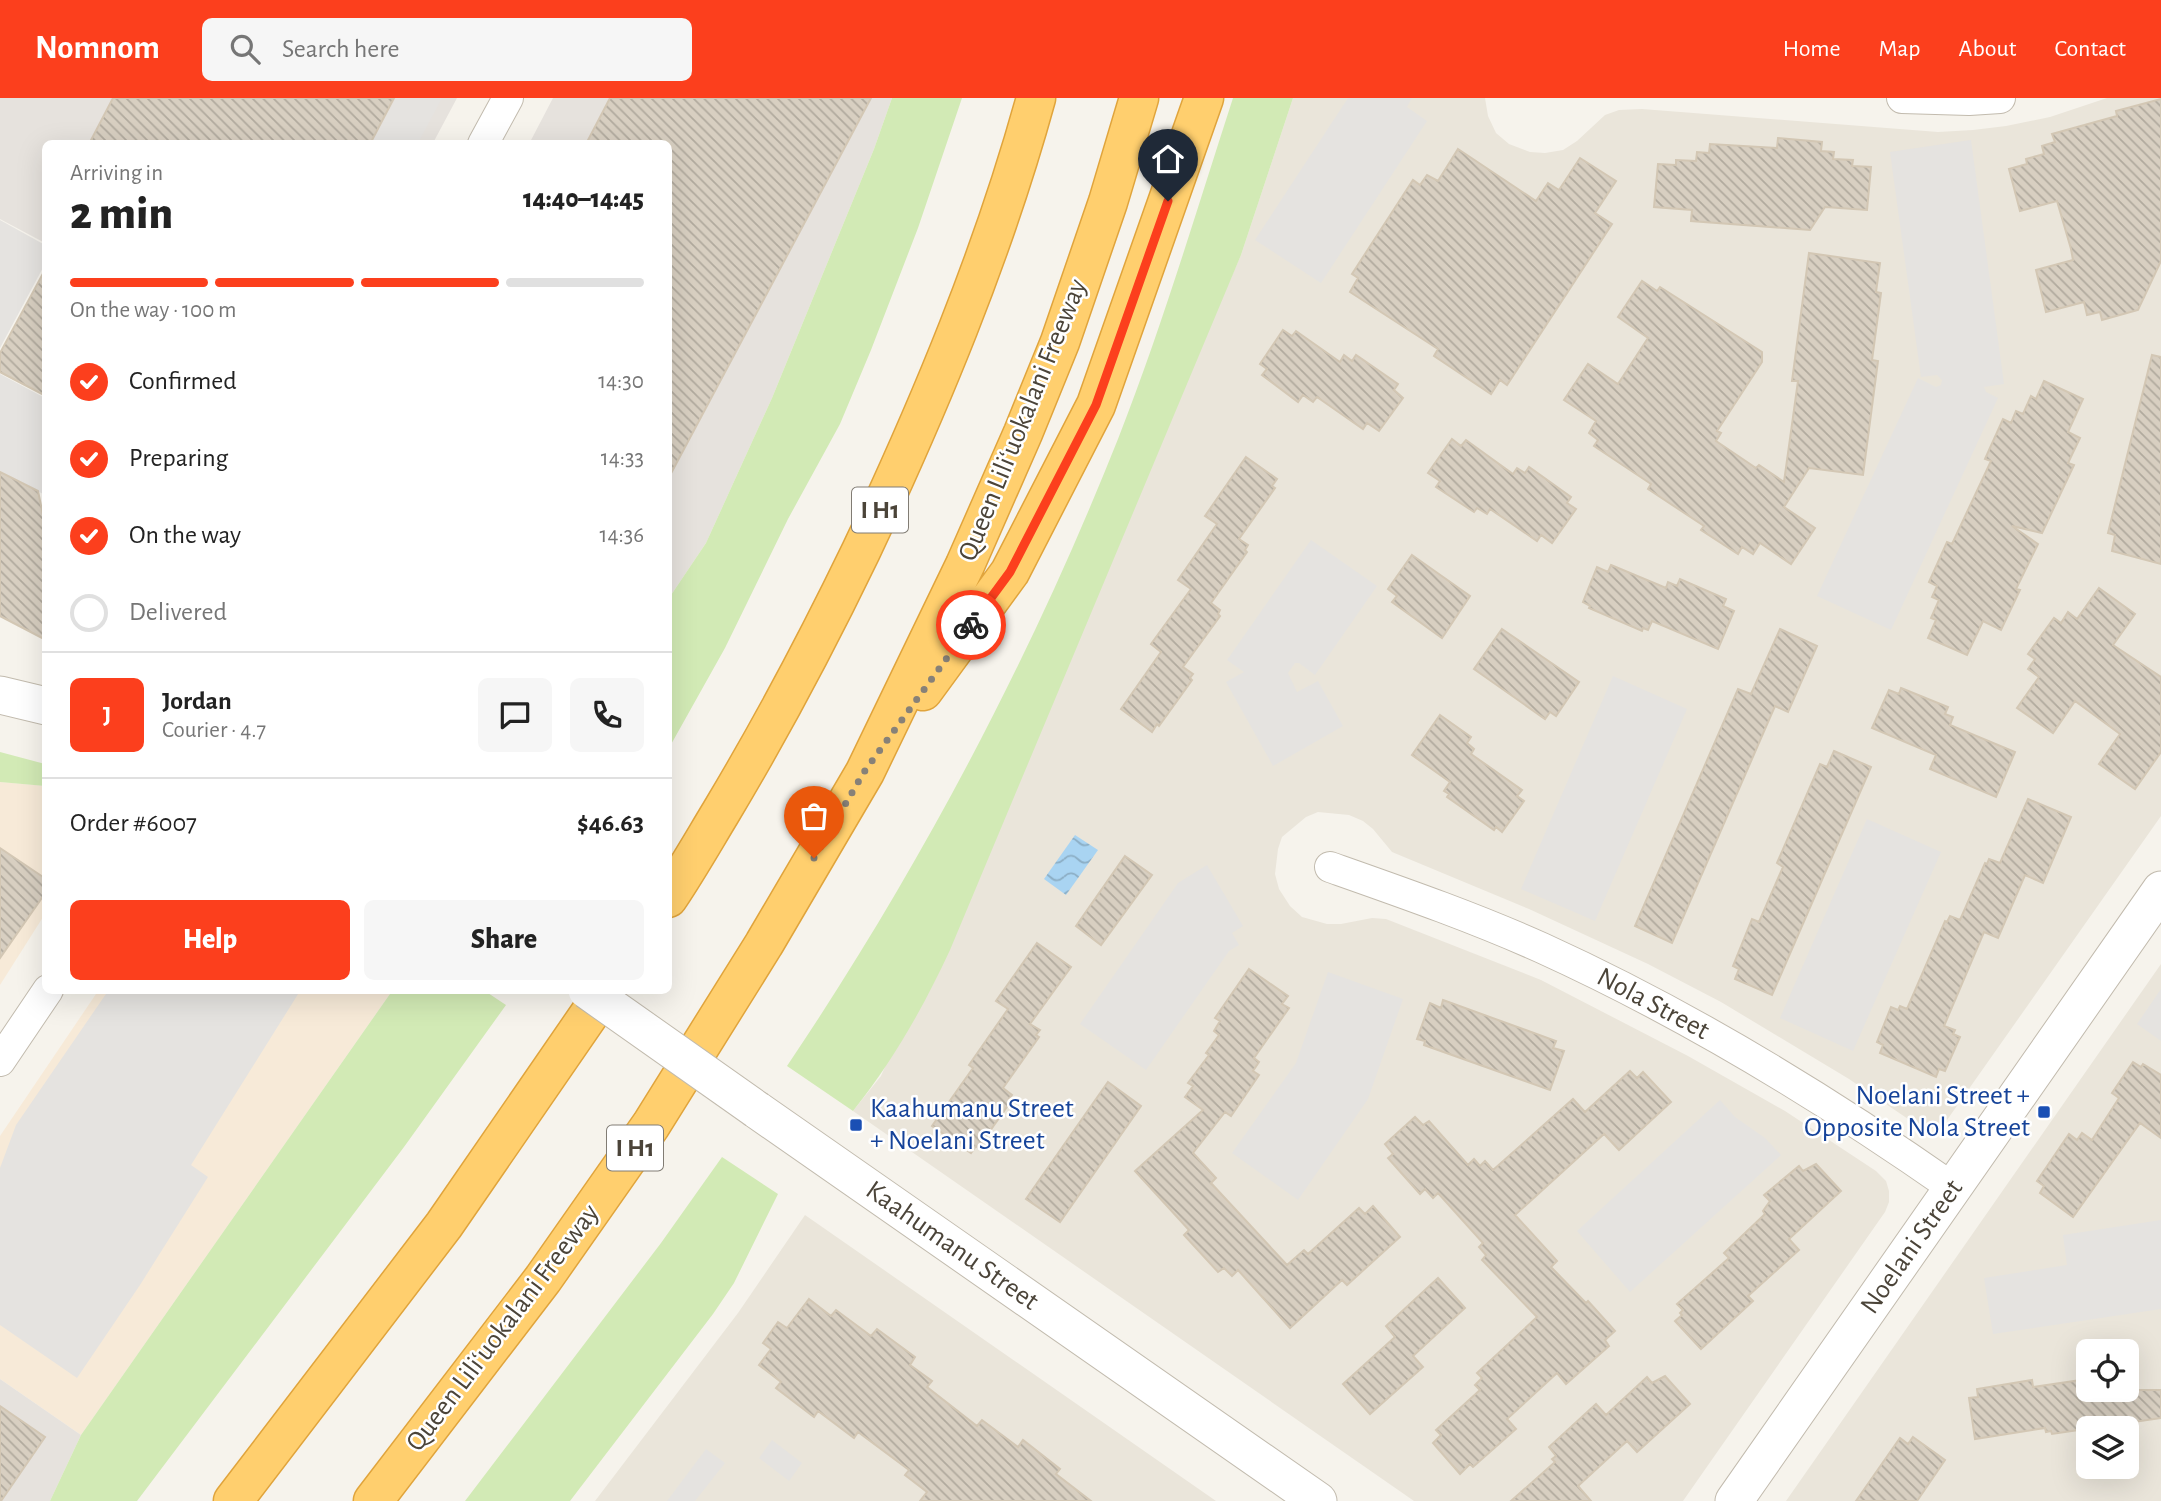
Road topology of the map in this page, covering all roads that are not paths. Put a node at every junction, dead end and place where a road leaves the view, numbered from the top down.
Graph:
1 (508, 98) edge
2 (1037, 98) edge
3 (1139, 98) edge
4 (1205, 98) edge
5 (1902, 98) edge
6 (2000, 98) edge
7 (485, 140) edge
8 (0, 695) edge
9 (42, 705) edge
10 (864, 772) junction
11 (1329, 867) dead end
12 (2161, 890) edge
13 (672, 891) edge
14 (45, 994) edge
15 (593, 994) edge
16 (603, 994) edge
17 (0, 1060) edge
18 (1953, 1188) junction
19 (233, 1501) edge
20 (373, 1501) edge
21 (1318, 1501) edge
22 (1734, 1501) edge

1 - 7 street
2 - 13 highway, I H1
3 - 10 highway, Queen Liliʻuokalani Freeway / I H1
4 - 10 highway
5 - 6 street
8 - 9 street
10 - 20 highway, Queen Liliʻuokalani Freeway / I H1
11 - 18 street, Nola Street
12 - 18 street, Noelani Street
14 - 17 street
15 - 21 street, Kaahumanu Street, bridge
16 - 19 highway
18 - 22 street, Noelani Street

